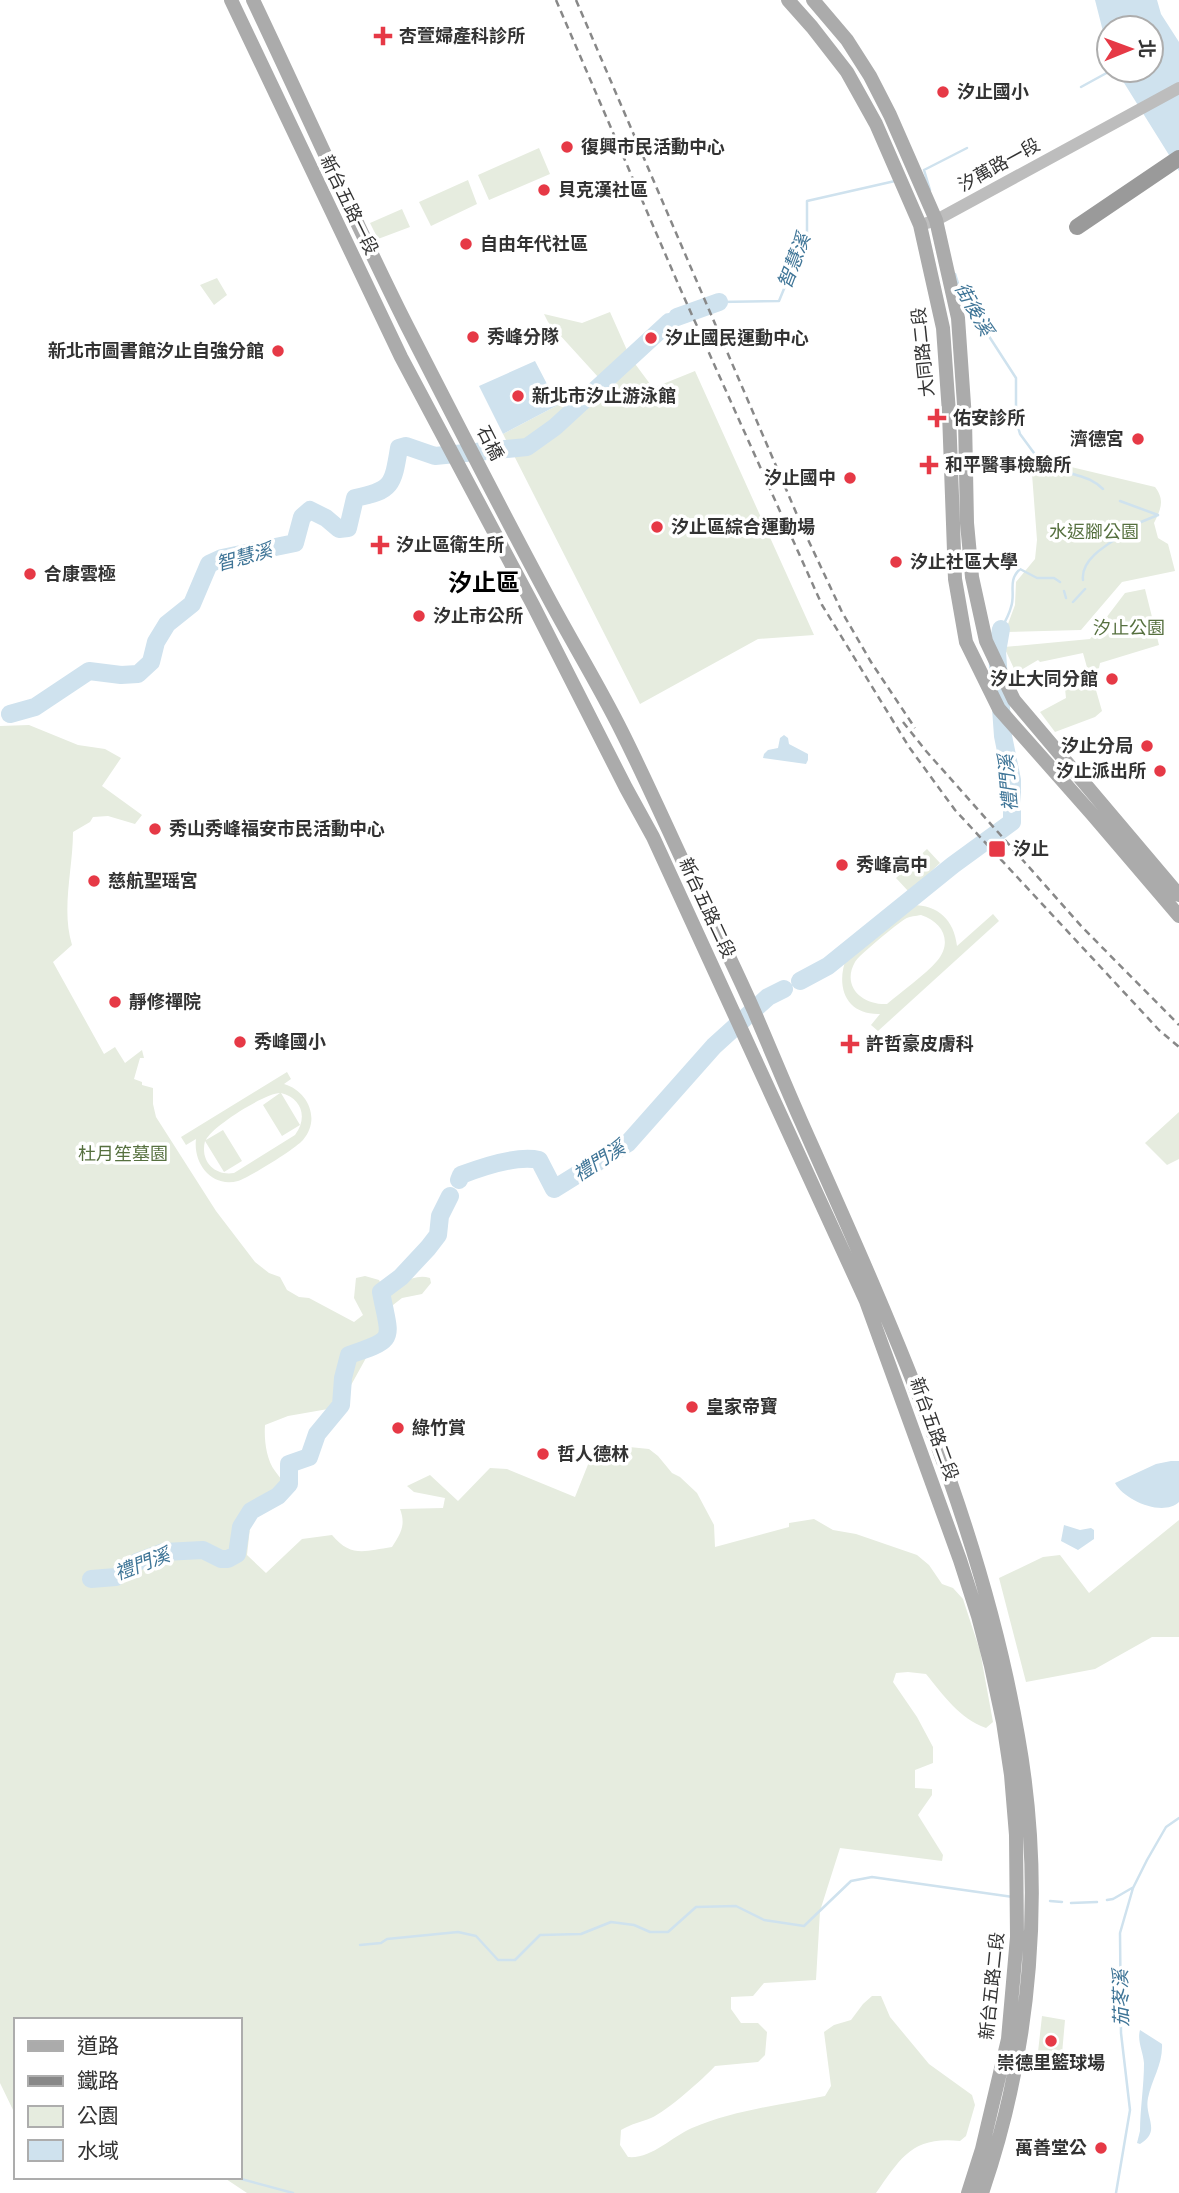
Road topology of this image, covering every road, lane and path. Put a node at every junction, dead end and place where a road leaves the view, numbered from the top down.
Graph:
1 (232, 0) edge
2 (253, 0) edge
3 (788, 0) edge
4 (813, 0) edge
5 (1179, 88) edge
6 (1179, 158) edge
7 (939, 218) junction
8 (920, 225) junction
9 (1077, 227) dead end
10 (456, 420) joint
11 (951, 495) junction
12 (967, 495) junction
13 (1014, 700) junction
14 (999, 709) junction
15 (620, 727) joint
16 (595, 728) joint
17 (1179, 895) edge
18 (1179, 916) edge
19 (968, 2193) edge
20 (982, 2193) edge

1 - 16 main road, 新台五路一段
2 - 10 main road, 新台五路一段
3 - 8 main road, 大同路二段
4 - 7 main road, 大同路二段
5 - 7 street, 汐萬路一段
6 - 9 highway
7 - 8 street, 汐萬路一段
7 - 12 main road, 大同路二段
8 - 11 main road, 大同路二段
10 - 15 main road, 石橋
11 - 12 main road
11 - 14 main road, 大同路二段
12 - 13 main road, 大同路二段
13 - 14 main road
13 - 17 main road, 大同路二段
14 - 18 main road, 大同路二段
15 - 20 main road, 新台五路二段
16 - 19 main road, 新台五路二段

